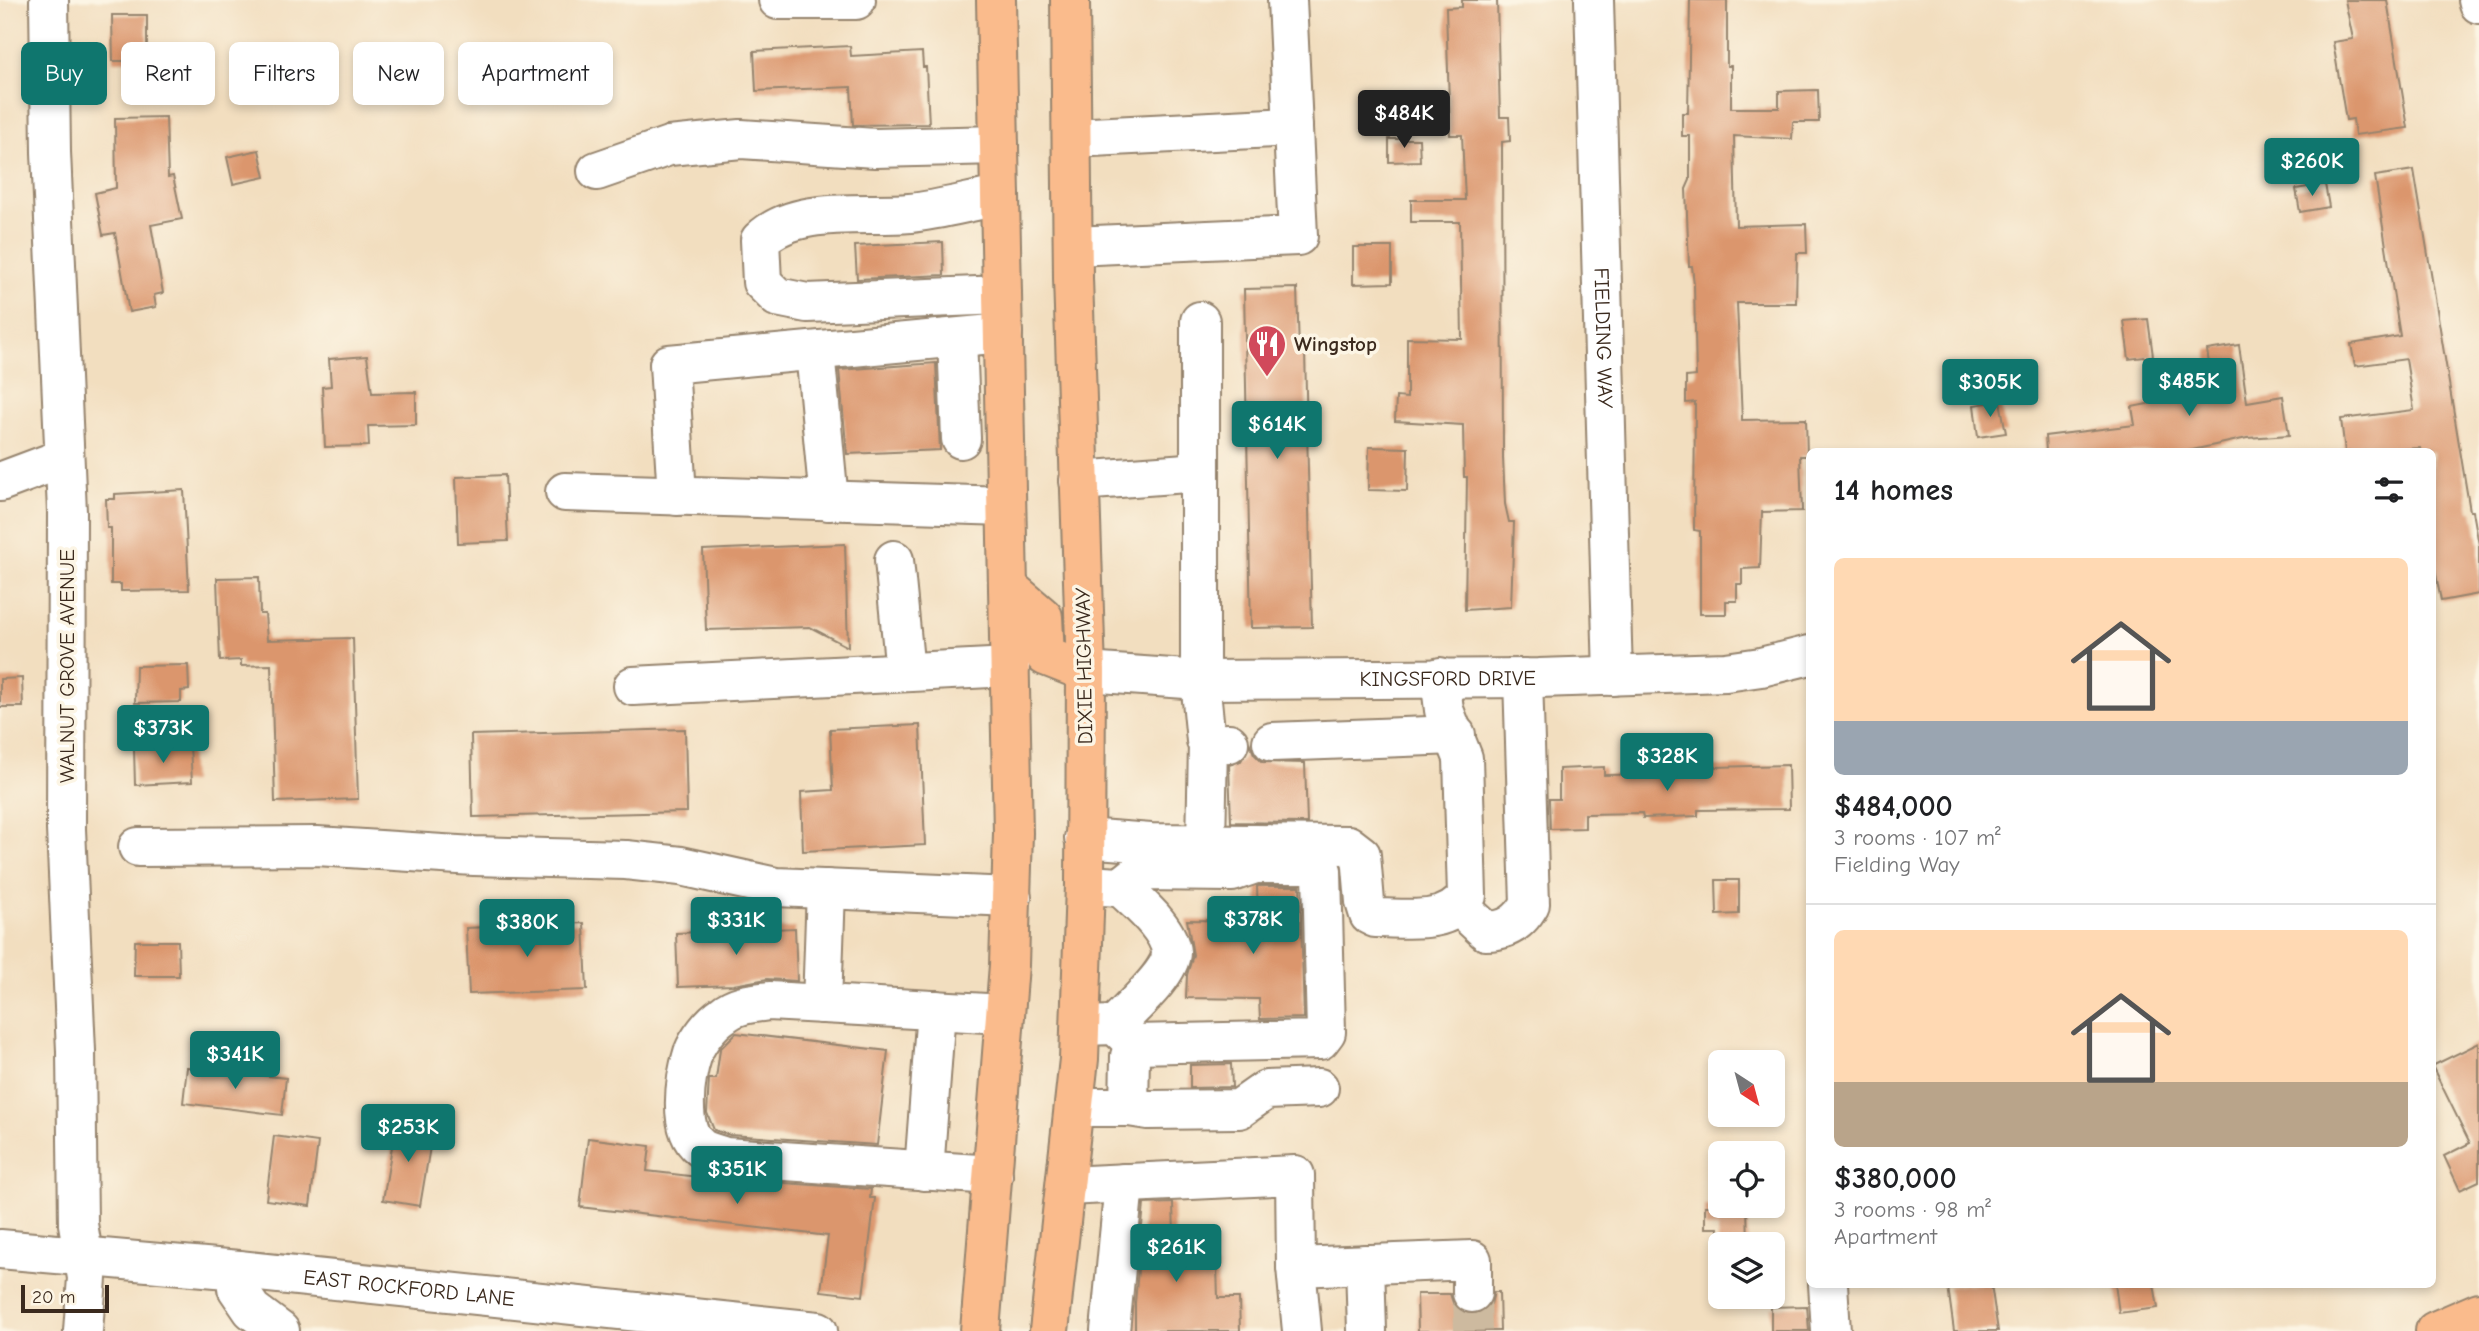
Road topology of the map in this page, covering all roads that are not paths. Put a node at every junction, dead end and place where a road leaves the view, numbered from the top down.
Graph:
1 (49, 0) edge
2 (778, 0) edge
3 (856, 0) edge
4 (996, 0) edge
5 (1070, 0) edge
6 (1287, 0) edge
7 (1594, 0) edge
8 (1293, 127) junction
9 (1072, 138) junction
10 (999, 145) junction
11 (597, 171) dead end
12 (1000, 195) junction
13 (1073, 247) junction
14 (1002, 295) junction
15 (1200, 321) dead end
16 (1003, 333) junction
17 (957, 338) junction
18 (815, 351) junction
19 (961, 439) dead end
20 (64, 458) junction
21 (1200, 472) junction
22 (1079, 481) junction
23 (0, 482) edge
24 (565, 492) dead end
25 (677, 496) junction
26 (829, 500) junction
27 (1006, 506) junction
28 (894, 560) dead end
29 (1008, 587) junction
30 (1806, 656) edge
31 (1010, 667) junction
32 (905, 672) junction
33 (1086, 672) junction
34 (1613, 676) junction
35 (1440, 677) junction
36 (1523, 678) junction
37 (1200, 680) junction
38 (633, 687) dead end
39 (1456, 735) junction
40 (1272, 742) dead end
41 (1084, 838) junction
42 (1206, 844) junction
43 (138, 847) dead end
44 (1103, 886) junction
45 (826, 889) junction
46 (1012, 897) junction
47 (1459, 906) junction
48 (822, 1004) junction
49 (936, 1010) junction
50 (1005, 1014) junction
51 (1111, 1032) junction
52 (1319, 1088) dead end
53 (1074, 1107) junction
54 (1129, 1107) junction
55 (924, 1171) junction
56 (993, 1175) junction
57 (1124, 1183) junction
58 (1066, 1186) junction
59 (0, 1249) edge
60 (83, 1256) junction
61 (1365, 1264) junction
62 (1296, 1267) junction
63 (239, 1270) junction
64 (1828, 1288) edge
65 (1472, 1293) tunnel mouth
66 (2479, 1311) edge
67 (686, 1325) edge
68 (83, 1331) edge
69 (280, 1331) edge
70 (818, 1331) edge
71 (980, 1331) edge
72 (1049, 1331) edge
73 (1110, 1331) edge
74 (1302, 1331) edge
75 (1367, 1331) edge
76 (1831, 1331) edge
77 (2435, 1331) edge

1 - 20 street, WALNUT GROVE AVENUE
2 - 3 street
4 - 10 main road
5 - 9 main road, DIXIE HIGHWAY
6 - 8 street
7 - 34 street, FIELDING WAY
8 - 9 street
8 - 13 street
9 - 13 main road, DIXIE HIGHWAY
10 - 11 street
10 - 12 main road
12 - 14 main road
12 - 14 street
13 - 22 main road, DIXIE HIGHWAY
14 - 16 main road
15 - 21 street
16 - 17 street
16 - 27 main road
17 - 18 street
17 - 19 street
18 - 25 street
18 - 26 street
20 - 23 street
20 - 60 street, WALNUT GROVE AVENUE
21 - 22 street
21 - 37 street
22 - 33 main road, DIXIE HIGHWAY
24 - 25 street
25 - 26 street
26 - 27 street
27 - 29 main road
28 - 32 street
29 - 31 main road
29 - 33 main road
30 - 34 street, KINGSFORD DRIVE
31 - 32 street
31 - 46 main road
32 - 38 street
33 - 37 street, KINGSFORD DRIVE
33 - 41 main road, DIXIE HIGHWAY
34 - 36 street, KINGSFORD DRIVE
35 - 36 street, KINGSFORD DRIVE
35 - 37 street, KINGSFORD DRIVE
35 - 39 street
36 - 47 street
37 - 42 street
39 - 40 street
39 - 47 street
41 - 42 street
41 - 44 main road, DIXIE HIGHWAY
42 - 47 street
43 - 45 street
44 - 51 main road, DIXIE HIGHWAY
44 - 51 street
44 - 51 street
45 - 46 street
45 - 48 street
46 - 50 main road
48 - 49 street
48 - 55 street
49 - 50 street
49 - 55 street
50 - 56 main road
51 - 53 main road, DIXIE HIGHWAY
51 - 54 street
52 - 54 street
53 - 54 street
53 - 58 main road, DIXIE HIGHWAY
55 - 56 street
56 - 71 main road
57 - 58 street
57 - 62 street
57 - 73 street
58 - 72 main road, DIXIE HIGHWAY
59 - 60 street, EAST ROCKFORD LANE
60 - 63 street, EAST ROCKFORD LANE
60 - 68 street, WALNUT GROVE AVENUE
61 - 62 street
61 - 65 street
61 - 75 street
62 - 74 street
63 - 67 street, EAST ROCKFORD LANE
63 - 69 street
64 - 76 street
66 - 77 main road
67 - 70 street, EAST ROCKFORD LANE

